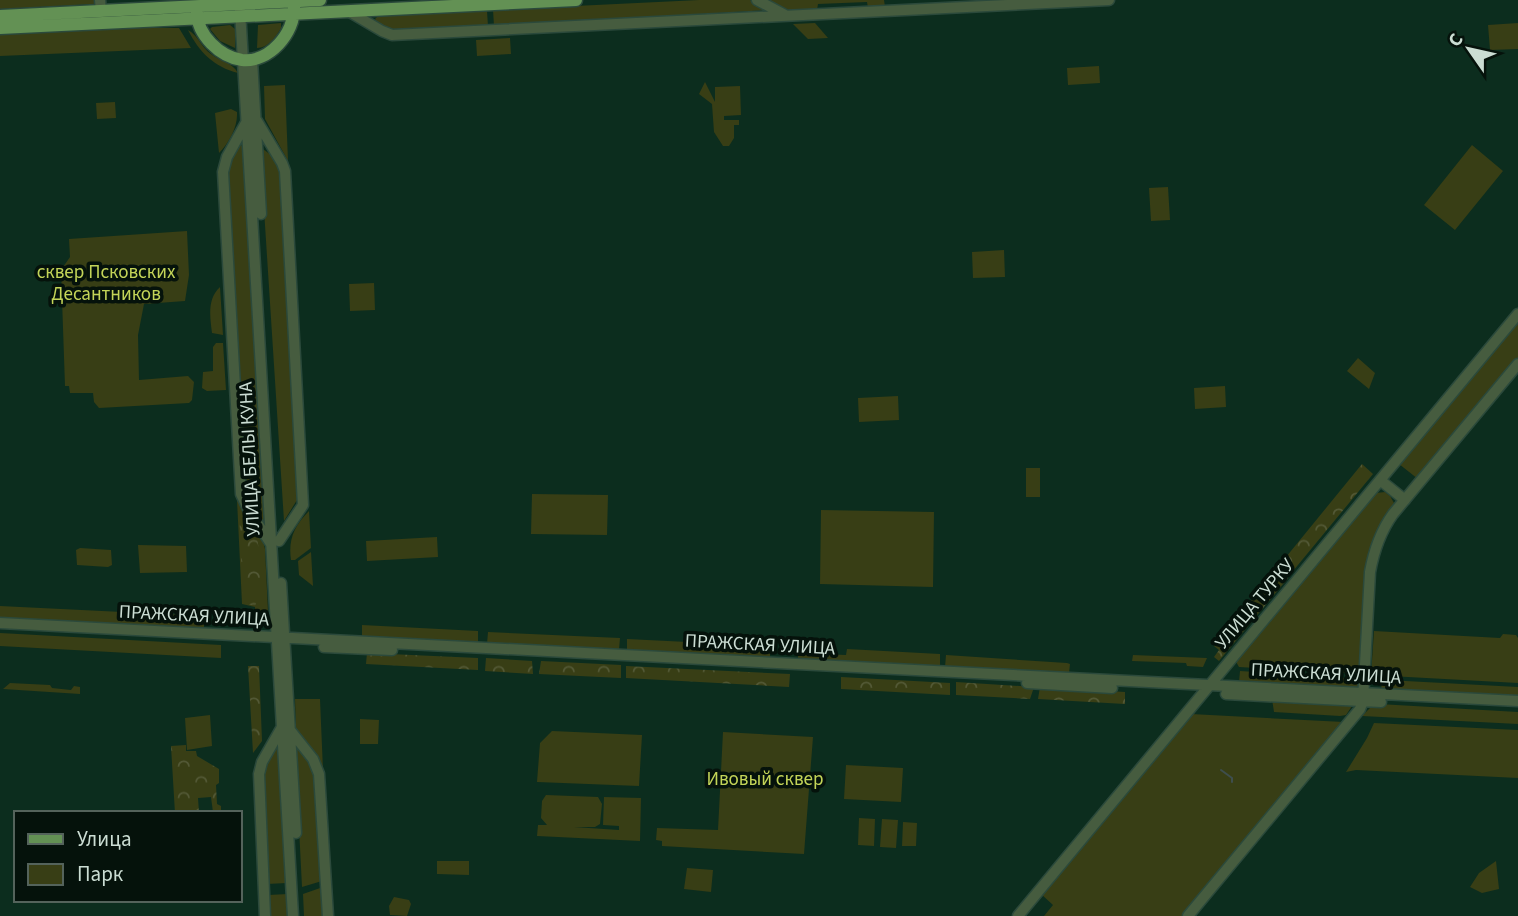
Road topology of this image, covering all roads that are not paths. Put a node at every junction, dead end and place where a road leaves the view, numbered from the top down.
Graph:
1 (320, 0) edge
2 (576, 0) edge
3 (757, 0) edge
4 (1109, 0) edge
5 (100, 5) edge
6 (294, 5) edge
7 (240, 7) edge
8 (197, 8) edge
9 (348, 11) junction
10 (0, 16) edge
11 (786, 16) junction
12 (0, 28) edge
13 (248, 60) junction
14 (251, 120) junction
15 (1518, 314) edge
16 (1518, 364) edge
17 (1380, 480) junction
18 (1405, 500) junction
19 (275, 542) junction
20 (0, 623) edge
21 (0, 631) edge
22 (281, 641) junction
23 (1207, 689) junction
24 (1364, 697) junction
25 (1518, 701) edge
26 (1518, 709) edge
27 (286, 728) junction
28 (265, 916) edge
29 (293, 916) edge
30 (300, 916) edge
31 (328, 916) edge
32 (1018, 916) edge
33 (1188, 916) edge

1 - 6 main road
2 - 9 main road
3 - 11 street
4 - 11 street
5 - 8 main road
5 - 10 main road
6 - 7 main road
6 - 9 main road
6 - 13 main road
7 - 8 main road
7 - 13 street, УЛИЦА БЕЛЫ КУНА
8 - 12 main road
8 - 13 main road
9 - 11 street
13 - 14 street, УЛИЦА БЕЛЫ КУНА
14 - 19 street, УЛИЦА БЕЛЫ КУНА
14 - 19 street
14 - 19 street
15 - 17 street, УЛИЦА ТУРКУ
16 - 18 street
17 - 18 street
17 - 23 street, УЛИЦА ТУРКУ
18 - 24 street
19 - 22 street, УЛИЦА БЕЛЫ КУНА
20 - 22 street, ПРАЖСКАЯ УЛИЦА
21 - 22 street, ПРАЖСКАЯ УЛИЦА
22 - 23 street, ПРАЖСКАЯ УЛИЦА
22 - 27 street, УЛИЦА БЕЛЫ КУНА
23 - 24 street, ПРАЖСКАЯ УЛИЦА
23 - 32 street, УЛИЦА ТУРКУ
24 - 25 street, ПРАЖСКАЯ УЛИЦА
24 - 26 street, ПРАЖСКАЯ УЛИЦА
24 - 33 street
27 - 28 street
27 - 29 street, УЛИЦА БЕЛЫ КУНА
27 - 30 street, УЛИЦА БЕЛЫ КУНА
27 - 31 street

